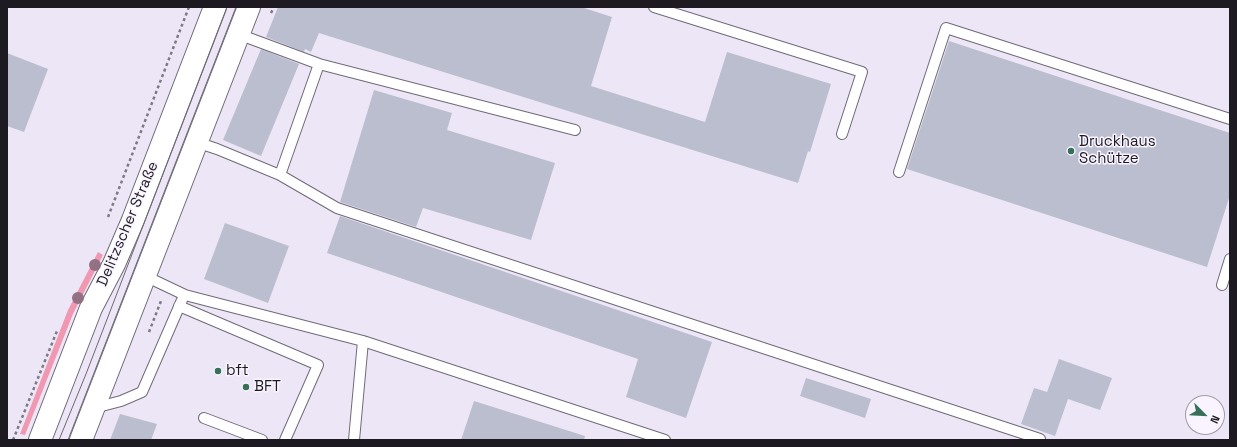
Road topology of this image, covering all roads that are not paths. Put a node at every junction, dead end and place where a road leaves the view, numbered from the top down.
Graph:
1 (215, 7) edge
2 (249, 7) edge
3 (654, 7) edge
4 (238, 34) junction
5 (319, 64) junction
6 (1230, 119) edge
7 (575, 130) dead end
8 (842, 134) dead end
9 (196, 142) junction
10 (899, 172) dead end
11 (280, 175) junction
12 (1230, 259) edge
13 (144, 276) junction
14 (1222, 285) dead end
15 (185, 295) junction
16 (179, 306) junction
17 (363, 341) junction
18 (94, 408) junction
19 (204, 418) dead end
20 (1040, 439) dead end
21 (40, 440) edge
22 (81, 440) edge
23 (262, 440) edge
24 (285, 440) edge
25 (354, 440) edge
26 (665, 440) edge

1 - 21 main road, Delitzscher Straße
2 - 4 main road
3 - 8 lane
4 - 5 lane
4 - 9 main road
5 - 7 lane
5 - 11 lane
6 - 10 lane
9 - 11 lane
9 - 13 main road
11 - 20 lane
12 - 14 lane
13 - 15 lane
13 - 18 main road
15 - 16 lane
15 - 17 lane
16 - 18 lane
16 - 24 lane
17 - 25 lane
17 - 26 lane
18 - 22 main road
19 - 23 lane

